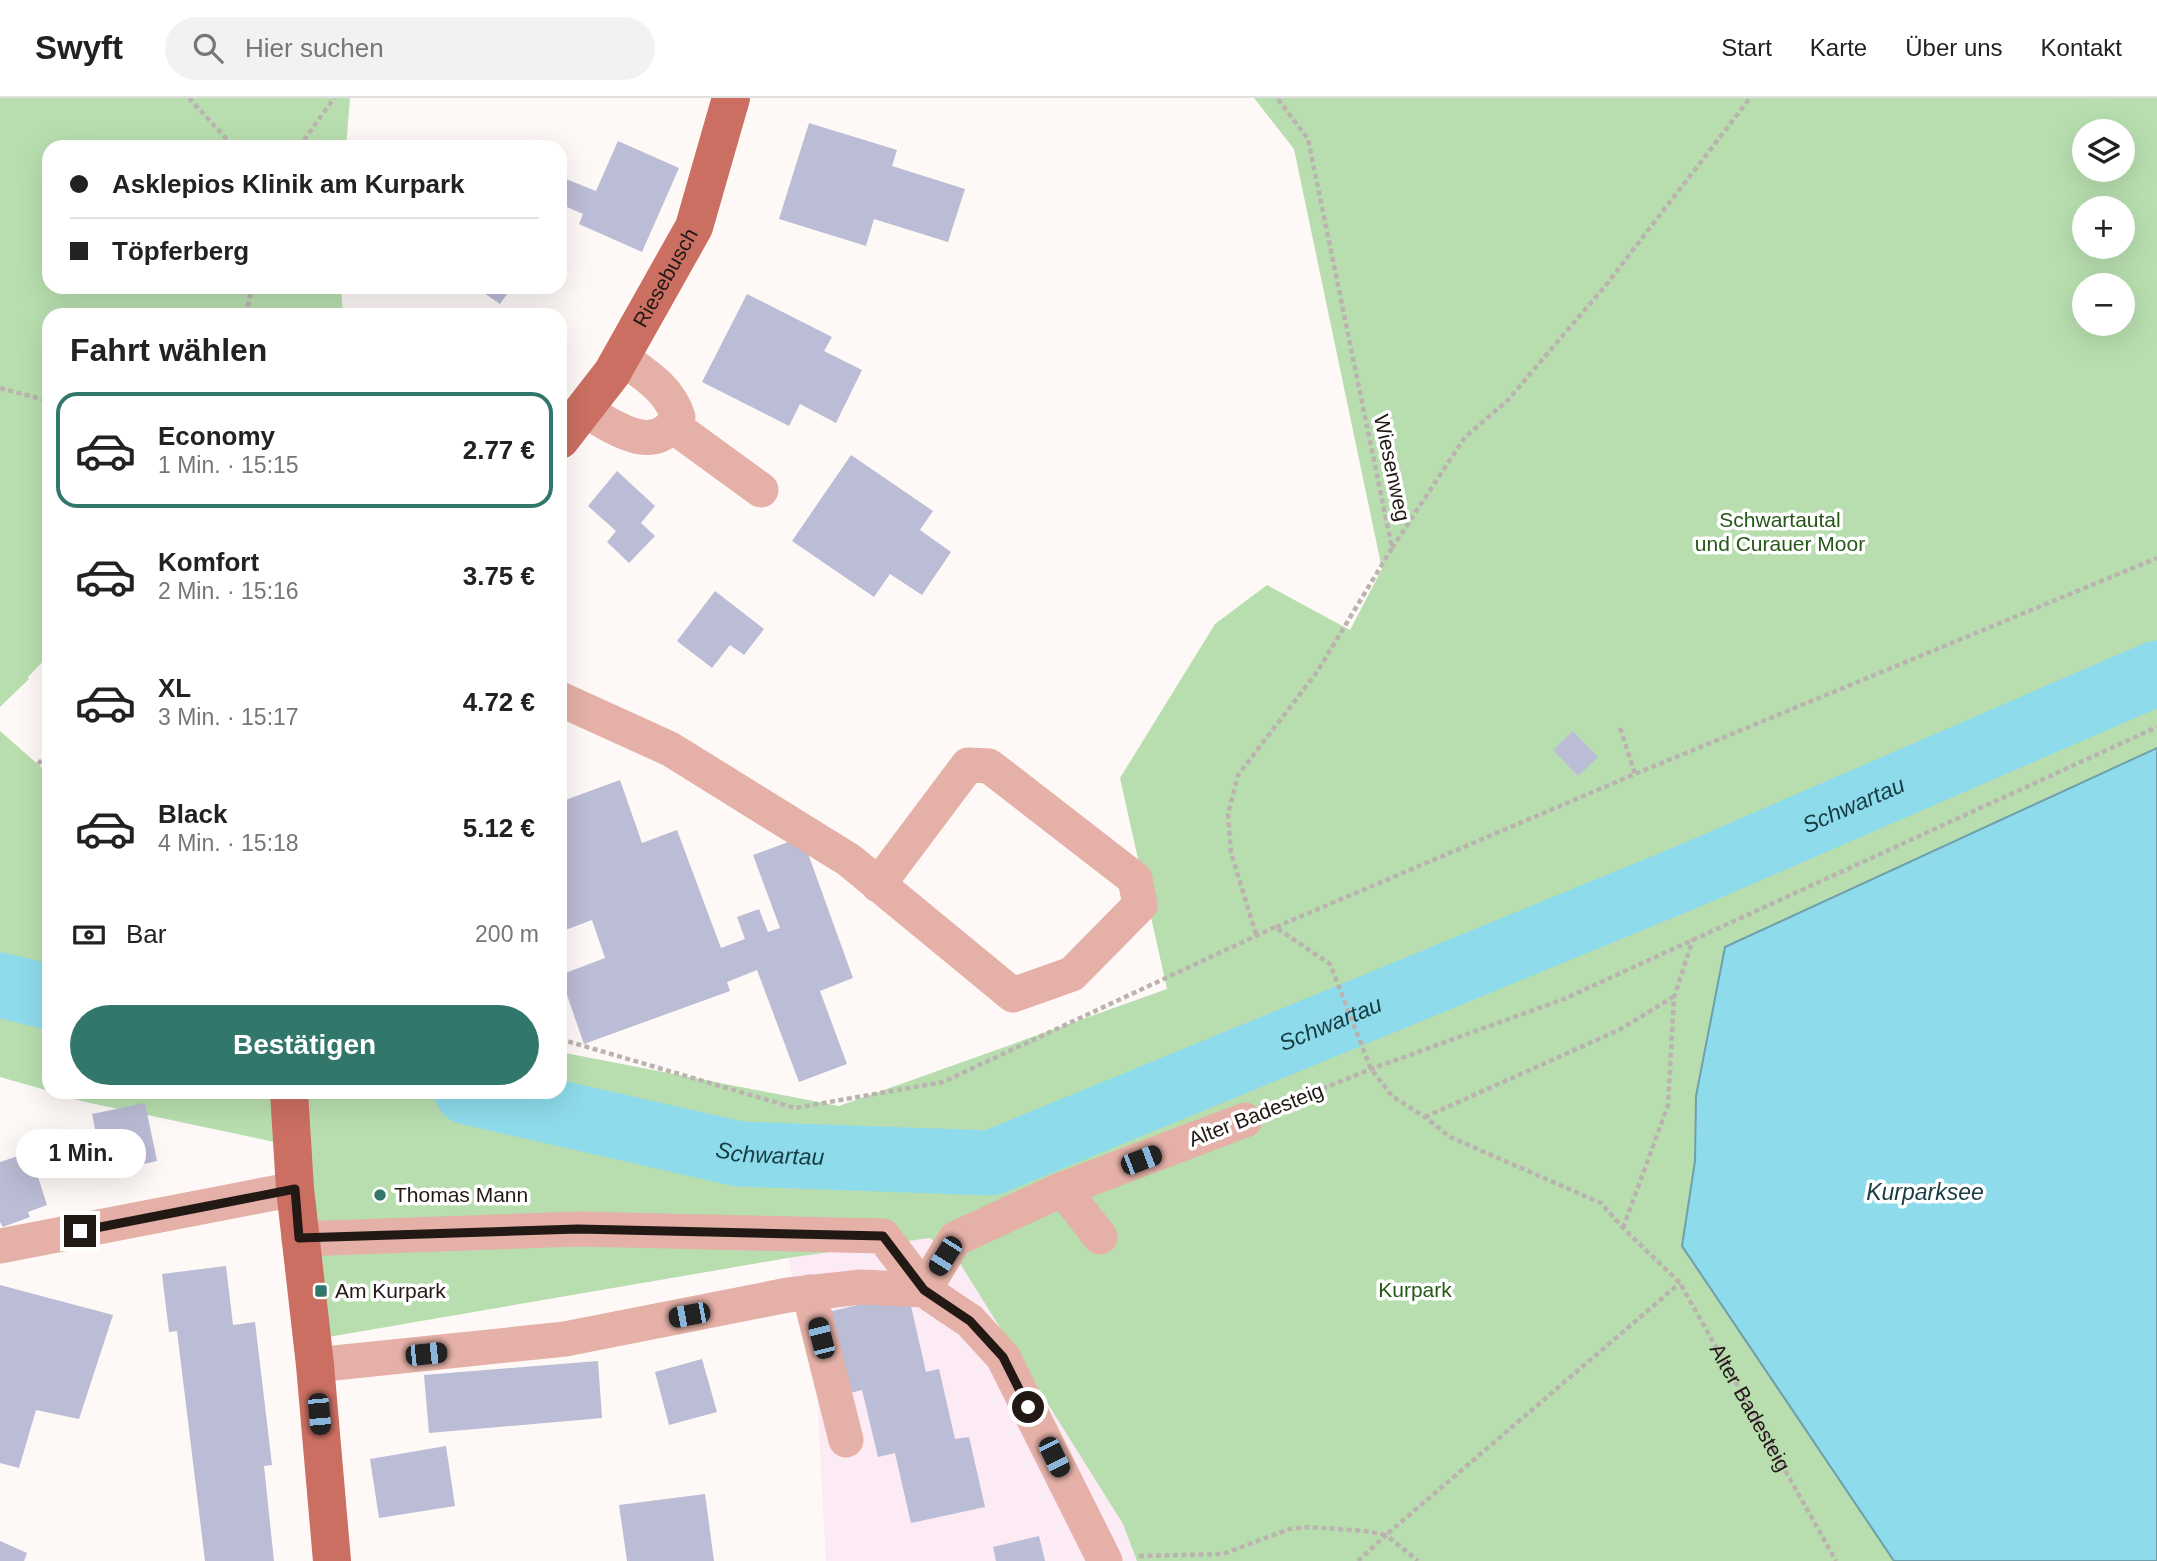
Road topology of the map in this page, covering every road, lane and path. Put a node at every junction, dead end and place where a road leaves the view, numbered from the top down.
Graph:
1 (189, 98) edge
2 (334, 98) edge
3 (731, 98) edge
4 (1277, 98) edge
5 (1750, 98) edge
6 (227, 140) edge
7 (304, 140) edge
8 (621, 356) junction
9 (0, 388) edge
10 (42, 399) edge
11 (583, 409) junction
12 (673, 426) junction
13 (567, 431) edge
14 (761, 490) dead end
15 (1392, 548) junction
16 (2157, 558) edge
17 (567, 702) edge
18 (2157, 727) edge
19 (1620, 728) dead end
20 (42, 760) edge
21 (38, 764) dead end
22 (1634, 774) junction
23 (878, 885) junction
24 (1276, 927) junction
25 (1256, 934) junction
26 (1693, 938) junction
27 (1674, 997) junction
28 (567, 1041) edge
29 (1371, 1069) junction
30 (289, 1099) edge
31 (1425, 1117) junction
32 (1245, 1120) joint
33 (295, 1189) junction
34 (1063, 1189) junction
35 (1623, 1228) junction
36 (1100, 1237) dead end
37 (299, 1238) junction
38 (0, 1246) edge
39 (1680, 1283) junction
40 (924, 1290) junction
41 (810, 1292) junction
42 (314, 1365) junction
43 (846, 1440) dead end
44 (1386, 1535) junction
45 (1105, 1559) edge
46 (332, 1561) edge
47 (1358, 1561) edge
48 (1418, 1561) edge
49 (1836, 1561) edge

1 - 6 path
2 - 7 path
3 - 8 main road, Riesebusch
4 - 15 path, Wiesenweg
5 - 15 path
8 - 11 main road, Riesebusch
8 - 12 street
9 - 10 path
11 - 12 street
11 - 13 main road, Riesebusch
12 - 14 street
15 - 25 path, Wiesenweg
16 - 22 path
17 - 23 street
18 - 26 path
19 - 22 path
20 - 21 path
22 - 24 path
23 - 23 street
24 - 25 path
24 - 29 path
25 - 28 path
26 - 27 path
26 - 29 path
27 - 31 path
27 - 35 path
29 - 31 path, Alter Badesteig
29 - 32 path, Alter Badesteig
30 - 33 main road
31 - 35 path, Alter Badesteig
32 - 34 street, Alter Badesteig
33 - 37 main road
33 - 38 street
34 - 36 street
34 - 40 street, Alter Badesteig
35 - 39 path, Alter Badesteig
37 - 40 street
37 - 42 main road
39 - 44 path
39 - 49 path, Alter Badesteig
40 - 41 street
40 - 45 street
41 - 42 street
41 - 43 street
42 - 46 main road
44 - 45 path
44 - 47 path
44 - 48 path

